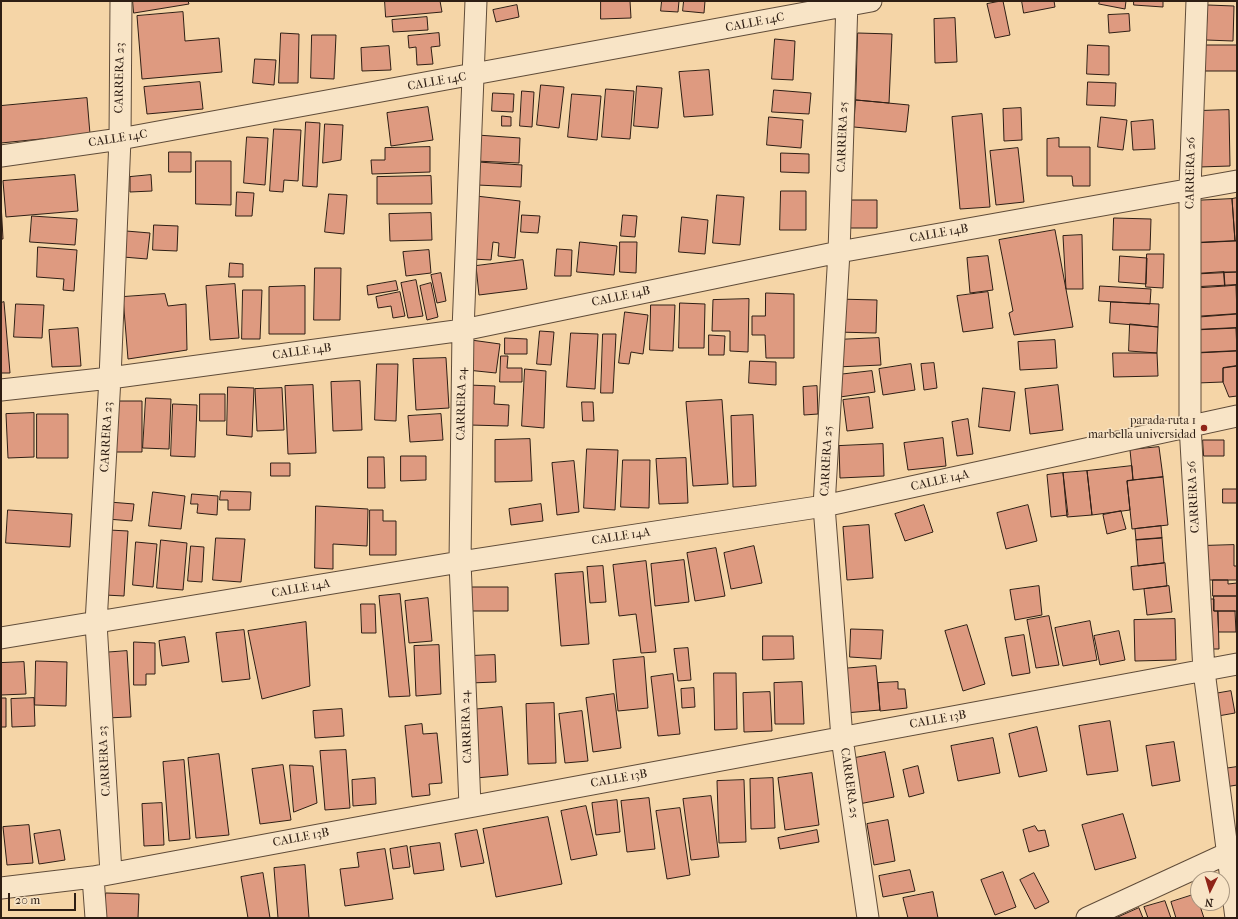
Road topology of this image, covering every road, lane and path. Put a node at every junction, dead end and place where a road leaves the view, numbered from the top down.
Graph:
1 (121, 1) edge
2 (476, 1) edge
3 (871, 1) edge
4 (1197, 1) edge
5 (847, 3) edge
6 (474, 75) junction
7 (120, 139) junction
8 (1, 156) edge
9 (1237, 180) edge
10 (1190, 188) junction
11 (839, 252) junction
12 (463, 330) junction
13 (110, 378) junction
14 (1, 390) edge
15 (1237, 416) edge
16 (1190, 425) junction
17 (824, 506) junction
18 (460, 562) junction
19 (96, 624) junction
20 (1, 638) edge
21 (1237, 664) edge
22 (1204, 671) junction
23 (842, 738) junction
24 (470, 806) junction
25 (1226, 854) junction
26 (102, 875) junction
27 (1, 888) edge
28 (96, 918) edge
29 (868, 918) edge
30 (1088, 918) edge
31 (1236, 918) edge

1 - 7 street, CARRERA 23
2 - 6 street, CARRERA 24
3 - 5 street, CALLE 14C
4 - 10 street, CARRERA 26
5 - 6 street, CALLE 14C
5 - 11 street, CARRERA 25
6 - 7 street, CALLE 14C
6 - 12 street, CARRERA 24
7 - 8 street, CALLE 14C
7 - 13 street, CARRERA 23
9 - 10 street, CALLE 14B
10 - 11 street, CALLE 14B
10 - 16 street, CARRERA 26
11 - 12 street, CALLE 14B
11 - 17 street, CARRERA 25
12 - 13 street, CALLE 14B
12 - 18 street, CARRERA 24
13 - 14 street, CALLE 14B
13 - 19 street, CARRERA 23
15 - 16 street, CALLE 14A
16 - 17 street, CALLE 14A
16 - 22 street, CARRERA 26
17 - 18 street, CALLE 14A
17 - 23 street, CARRERA 25
18 - 19 street, CALLE 14A
18 - 24 street, CARRERA 24
19 - 20 street, CALLE 14A
19 - 26 street, CARRERA 23
21 - 22 street, CALLE 13B
22 - 23 street, CALLE 13B
22 - 25 street, CARRERA 26
23 - 24 street, CALLE 13B
23 - 29 street, CARRERA 25
24 - 26 street, CALLE 13B
25 - 30 street
25 - 31 street, CARRERA 26
26 - 27 street, CALLE 13B
26 - 28 street, CARRERA 23

